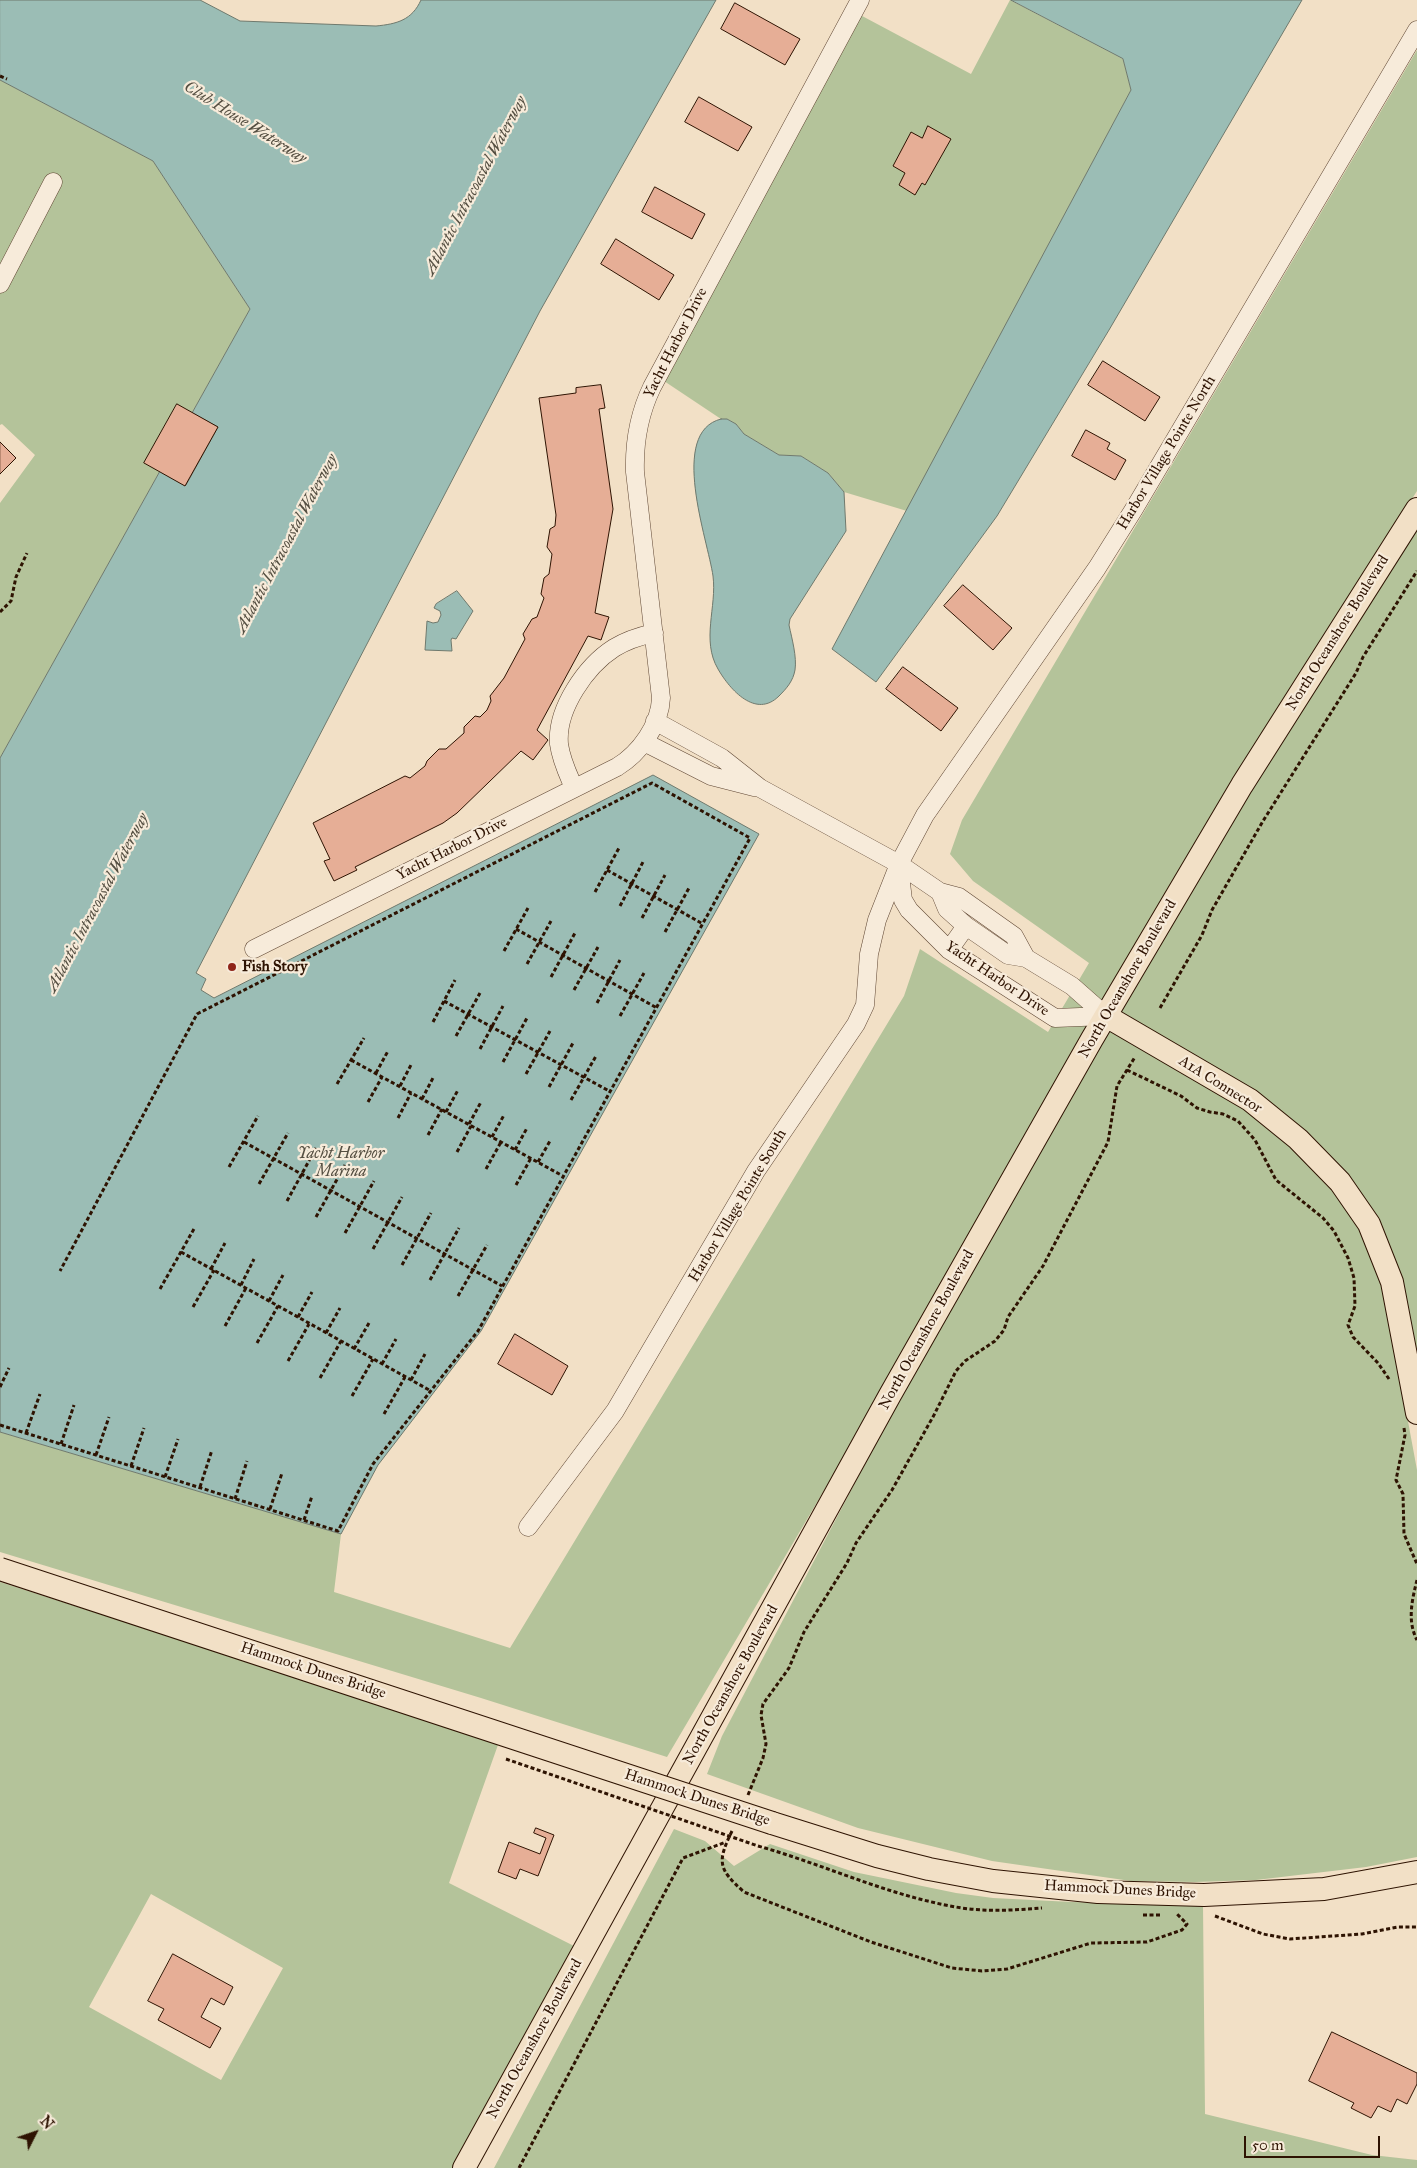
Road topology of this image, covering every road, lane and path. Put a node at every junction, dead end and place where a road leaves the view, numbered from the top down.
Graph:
1 (860, 0) edge
2 (1417, 30) edge
3 (0, 76) edge
4 (7, 79) dead end
5 (53, 182) dead end
6 (0, 284) edge
7 (1417, 509) edge
8 (27, 553) dead end
9 (1417, 571) edge
10 (0, 612) edge
11 (654, 633) junction
12 (655, 721) junction
13 (644, 742) junction
14 (574, 788) junction
15 (760, 788) junction
16 (619, 848) dead end
17 (643, 862) dead end
18 (899, 864) junction
19 (607, 870) junction
20 (665, 875) dead end
21 (632, 884) junction
22 (689, 888) dead end
23 (595, 892) dead end
24 (940, 892) junction
25 (654, 896) junction
26 (620, 906) dead end
27 (528, 908) dead end
28 (678, 909) junction
29 (642, 918) dead end
30 (551, 921) dead end
31 (703, 924) junction
32 (966, 926) junction
33 (516, 929) junction
34 (665, 932) dead end
35 (575, 933) dead end
36 (540, 942) junction
37 (598, 947) dead end
38 (254, 949) dead end
39 (949, 950) junction
40 (504, 951) dead end
41 (563, 955) junction
42 (1008, 955) junction
43 (1026, 958) junction
44 (620, 960) dead end
45 (527, 964) dead end
46 (586, 968) junction
47 (644, 973) dead end
48 (551, 976) dead end
49 (455, 980) dead end
50 (994, 980) junction
51 (608, 981) junction
52 (574, 990) dead end
53 (480, 992) dead end
54 (633, 994) junction
55 (444, 1001) junction
56 (597, 1003) dead end
57 (503, 1006) dead end
58 (657, 1008) junction
59 (1160, 1008) dead end
60 (468, 1014) junction
61 (620, 1016) dead end
62 (1106, 1016) junction
63 (527, 1018) dead end
64 (433, 1022) dead end
65 (492, 1027) junction
66 (550, 1031) dead end
67 (456, 1036) dead end
68 (364, 1038) dead end
69 (515, 1040) junction
70 (573, 1043) dead end
71 (480, 1049) dead end
72 (388, 1051) dead end
73 (538, 1052) junction
74 (596, 1056) dead end
75 (1135, 1057) dead end
76 (351, 1060) junction
77 (503, 1062) dead end
78 (412, 1063) dead end
79 (561, 1065) junction
80 (1127, 1070) junction
81 (376, 1074) junction
82 (526, 1074) dead end
83 (434, 1076) dead end
84 (382, 1077) junction
85 (584, 1078) junction
86 (337, 1084) dead end
87 (400, 1086) junction
88 (549, 1087) dead end
89 (458, 1090) dead end
90 (611, 1092) junction
91 (412, 1093) junction
92 (422, 1099) junction
93 (571, 1100) dead end
94 (368, 1102) dead end
95 (481, 1102) dead end
96 (442, 1110) junction
97 (446, 1112) junction
98 (504, 1115) dead end
99 (258, 1116) dead end
100 (398, 1118) dead end
101 (470, 1125) junction
102 (526, 1128) dead end
103 (288, 1133) dead end
104 (428, 1135) dead end
105 (492, 1137) junction
106 (550, 1141) dead end
107 (244, 1142) junction
108 (501, 1142) junction
109 (316, 1148) dead end
110 (515, 1150) junction
111 (457, 1152) dead end
112 (273, 1158) junction
113 (530, 1158) junction
114 (538, 1162) junction
115 (345, 1165) dead end
116 (229, 1167) dead end
117 (486, 1169) dead end
118 (302, 1174) junction
119 (564, 1176) junction
120 (374, 1181) dead end
121 (259, 1184) dead end
122 (516, 1184) dead end
123 (331, 1191) junction
124 (402, 1197) dead end
125 (287, 1200) dead end
126 (360, 1207) junction
127 (431, 1213) dead end
128 (316, 1217) dead end
129 (388, 1223) junction
130 (195, 1227) dead end
131 (459, 1228) dead end
132 (345, 1233) dead end
133 (416, 1238) junction
134 (225, 1243) dead end
135 (487, 1245) dead end
136 (373, 1248) dead end
137 (181, 1252) junction
138 (444, 1254) junction
139 (254, 1259) dead end
140 (402, 1265) dead end
141 (212, 1269) junction
142 (473, 1270) junction
143 (60, 1271) dead end
144 (283, 1275) dead end
145 (430, 1280) dead end
146 (240, 1285) junction
147 (502, 1286) junction
148 (246, 1288) junction
149 (160, 1289) dead end
150 (312, 1292) dead end
151 (458, 1296) dead end
152 (269, 1301) junction
153 (278, 1306) junction
154 (193, 1307) dead end
155 (340, 1308) dead end
156 (298, 1317) junction
157 (368, 1323) dead end
158 (310, 1324) junction
159 (225, 1326) dead end
160 (326, 1333) junction
161 (396, 1339) dead end
162 (341, 1341) junction
163 (257, 1343) dead end
164 (354, 1349) junction
165 (425, 1354) dead end
166 (373, 1359) junction
167 (288, 1361) dead end
168 (382, 1364) junction
169 (9, 1368) dead end
170 (405, 1377) junction
171 (320, 1378) dead end
172 (411, 1380) junction
173 (1392, 1385) dead end
174 (0, 1387) edge
175 (430, 1391) junction
176 (40, 1394) dead end
177 (352, 1396) dead end
178 (74, 1405) dead end
179 (384, 1414) dead end
180 (109, 1417) dead end
181 (1410, 1420) edge
182 (0, 1425) edge
183 (144, 1428) dead end
184 (26, 1433) junction
185 (178, 1440) dead end
186 (61, 1444) junction
187 (212, 1450) dead end
188 (96, 1455) junction
189 (247, 1462) dead end
190 (131, 1466) junction
191 (282, 1473) dead end
192 (165, 1477) junction
193 (200, 1488) junction
194 (312, 1496) dead end
195 (235, 1499) junction
196 (270, 1509) junction
197 (304, 1520) junction
198 (528, 1527) dead end
199 (1417, 1564) edge
200 (0, 1569) edge
201 (1417, 1580) edge
202 (1417, 1640) edge
203 (744, 1803) dead end
204 (733, 1827) dead end
205 (726, 1842) junction
206 (1417, 1872) edge
207 (1210, 1914) dead end
208 (1189, 1916) dead end
209 (1417, 1927) edge
210 (464, 2168) edge
211 (519, 2168) edge

1 - 11 street, Yacht Harbor Drive
2 - 18 street, Harbor Village Pointe North
3 - 4 path
5 - 6 street
7 - 62 main road, North Oceanshore Boulevard
8 - 10 path
9 - 59 path
11 - 12 street, Yacht Harbor Drive
11 - 14 street
12 - 13 street, Yacht Harbor Drive
12 - 15 street, Yacht Harbor Drive
13 - 14 street, Yacht Harbor Drive
13 - 15 street, Yacht Harbor Drive
14 - 38 street, Yacht Harbor Drive
15 - 18 street, Yacht Harbor Drive
16 - 19 path
17 - 21 path
18 - 24 street, Yacht Harbor Drive
18 - 39 street, Yacht Harbor Drive
18 - 198 street, Harbor Village Pointe South
19 - 21 path
19 - 23 path
20 - 25 path
21 - 25 path
21 - 26 path
22 - 28 path
24 - 32 street, Yacht Harbor Drive
24 - 43 street, Yacht Harbor Drive
25 - 28 path
25 - 29 path
27 - 33 path
28 - 31 path
28 - 34 path
30 - 36 path
31 - 58 path
31 - 143 path
32 - 39 street
32 - 42 street, Yacht Harbor Drive
33 - 36 path
33 - 40 path
35 - 41 path
36 - 41 path
36 - 45 path
37 - 46 path
39 - 50 street, Yacht Harbor Drive
41 - 46 path
41 - 48 path
42 - 43 street, Yacht Harbor Drive
42 - 50 street
43 - 62 street, Yacht Harbor Drive
44 - 51 path
46 - 51 path
46 - 52 path
47 - 54 path
49 - 55 path
50 - 62 street, Yacht Harbor Drive
51 - 54 path
51 - 56 path
53 - 60 path
54 - 58 path
54 - 61 path
55 - 60 path
55 - 64 path
57 - 65 path
58 - 90 path
60 - 65 path
60 - 67 path
62 - 181 main road, A1A Connector
62 - 210 main road, North Oceanshore Boulevard
63 - 69 path
65 - 69 path
65 - 71 path
66 - 73 path
68 - 76 path
69 - 73 path
69 - 77 path
70 - 79 path
72 - 81 path
73 - 79 path
73 - 82 path
74 - 85 path
75 - 80 path
76 - 81 path
76 - 86 path
78 - 87 path
79 - 85 path
79 - 88 path
80 - 173 path
80 - 203 path
81 - 84 path
83 - 92 path
84 - 87 path
84 - 94 path
85 - 90 path
85 - 93 path
87 - 91 path
89 - 97 path
90 - 119 path
91 - 92 path
91 - 100 path
92 - 96 path
95 - 101 path
96 - 97 path
96 - 104 path
97 - 101 path
98 - 105 path
99 - 107 path
101 - 105 path
101 - 111 path
102 - 110 path
103 - 112 path
105 - 108 path
106 - 114 path
107 - 112 path
107 - 116 path
108 - 110 path
108 - 117 path
109 - 118 path
110 - 113 path
112 - 118 path
112 - 121 path
113 - 114 path
113 - 122 path
114 - 119 path
115 - 123 path
118 - 123 path
118 - 125 path
119 - 147 path
120 - 126 path
123 - 126 path
123 - 128 path
124 - 129 path
126 - 129 path
126 - 132 path
127 - 133 path
129 - 133 path
129 - 136 path
130 - 137 path
131 - 138 path
133 - 138 path
133 - 140 path
134 - 141 path
135 - 142 path
137 - 141 path
137 - 149 path
138 - 142 path
138 - 145 path
139 - 146 path
141 - 146 path
141 - 154 path
142 - 147 path
142 - 151 path
144 - 152 path
146 - 148 path
147 - 175 path
148 - 152 path
148 - 159 path
150 - 156 path
152 - 153 path
153 - 156 path
153 - 163 path
155 - 160 path
156 - 158 path
157 - 164 path
158 - 160 path
158 - 167 path
160 - 162 path
161 - 168 path
162 - 164 path
162 - 171 path
164 - 166 path
165 - 172 path
166 - 168 path
166 - 177 path
168 - 170 path
169 - 174 path
170 - 172 path
170 - 179 path
172 - 175 path
175 - 197 path
176 - 184 path
178 - 186 path
180 - 188 path
181 - 199 path
182 - 184 path
183 - 190 path
184 - 186 path
185 - 192 path
186 - 188 path
187 - 193 path
188 - 190 path
189 - 195 path
190 - 192 path
191 - 196 path
192 - 193 path
193 - 195 path
194 - 197 path
195 - 196 path
196 - 197 path
200 - 206 main road, Hammock Dunes Bridge, bridge
201 - 202 path
204 - 205 path
205 - 208 path
205 - 211 path
207 - 209 path

